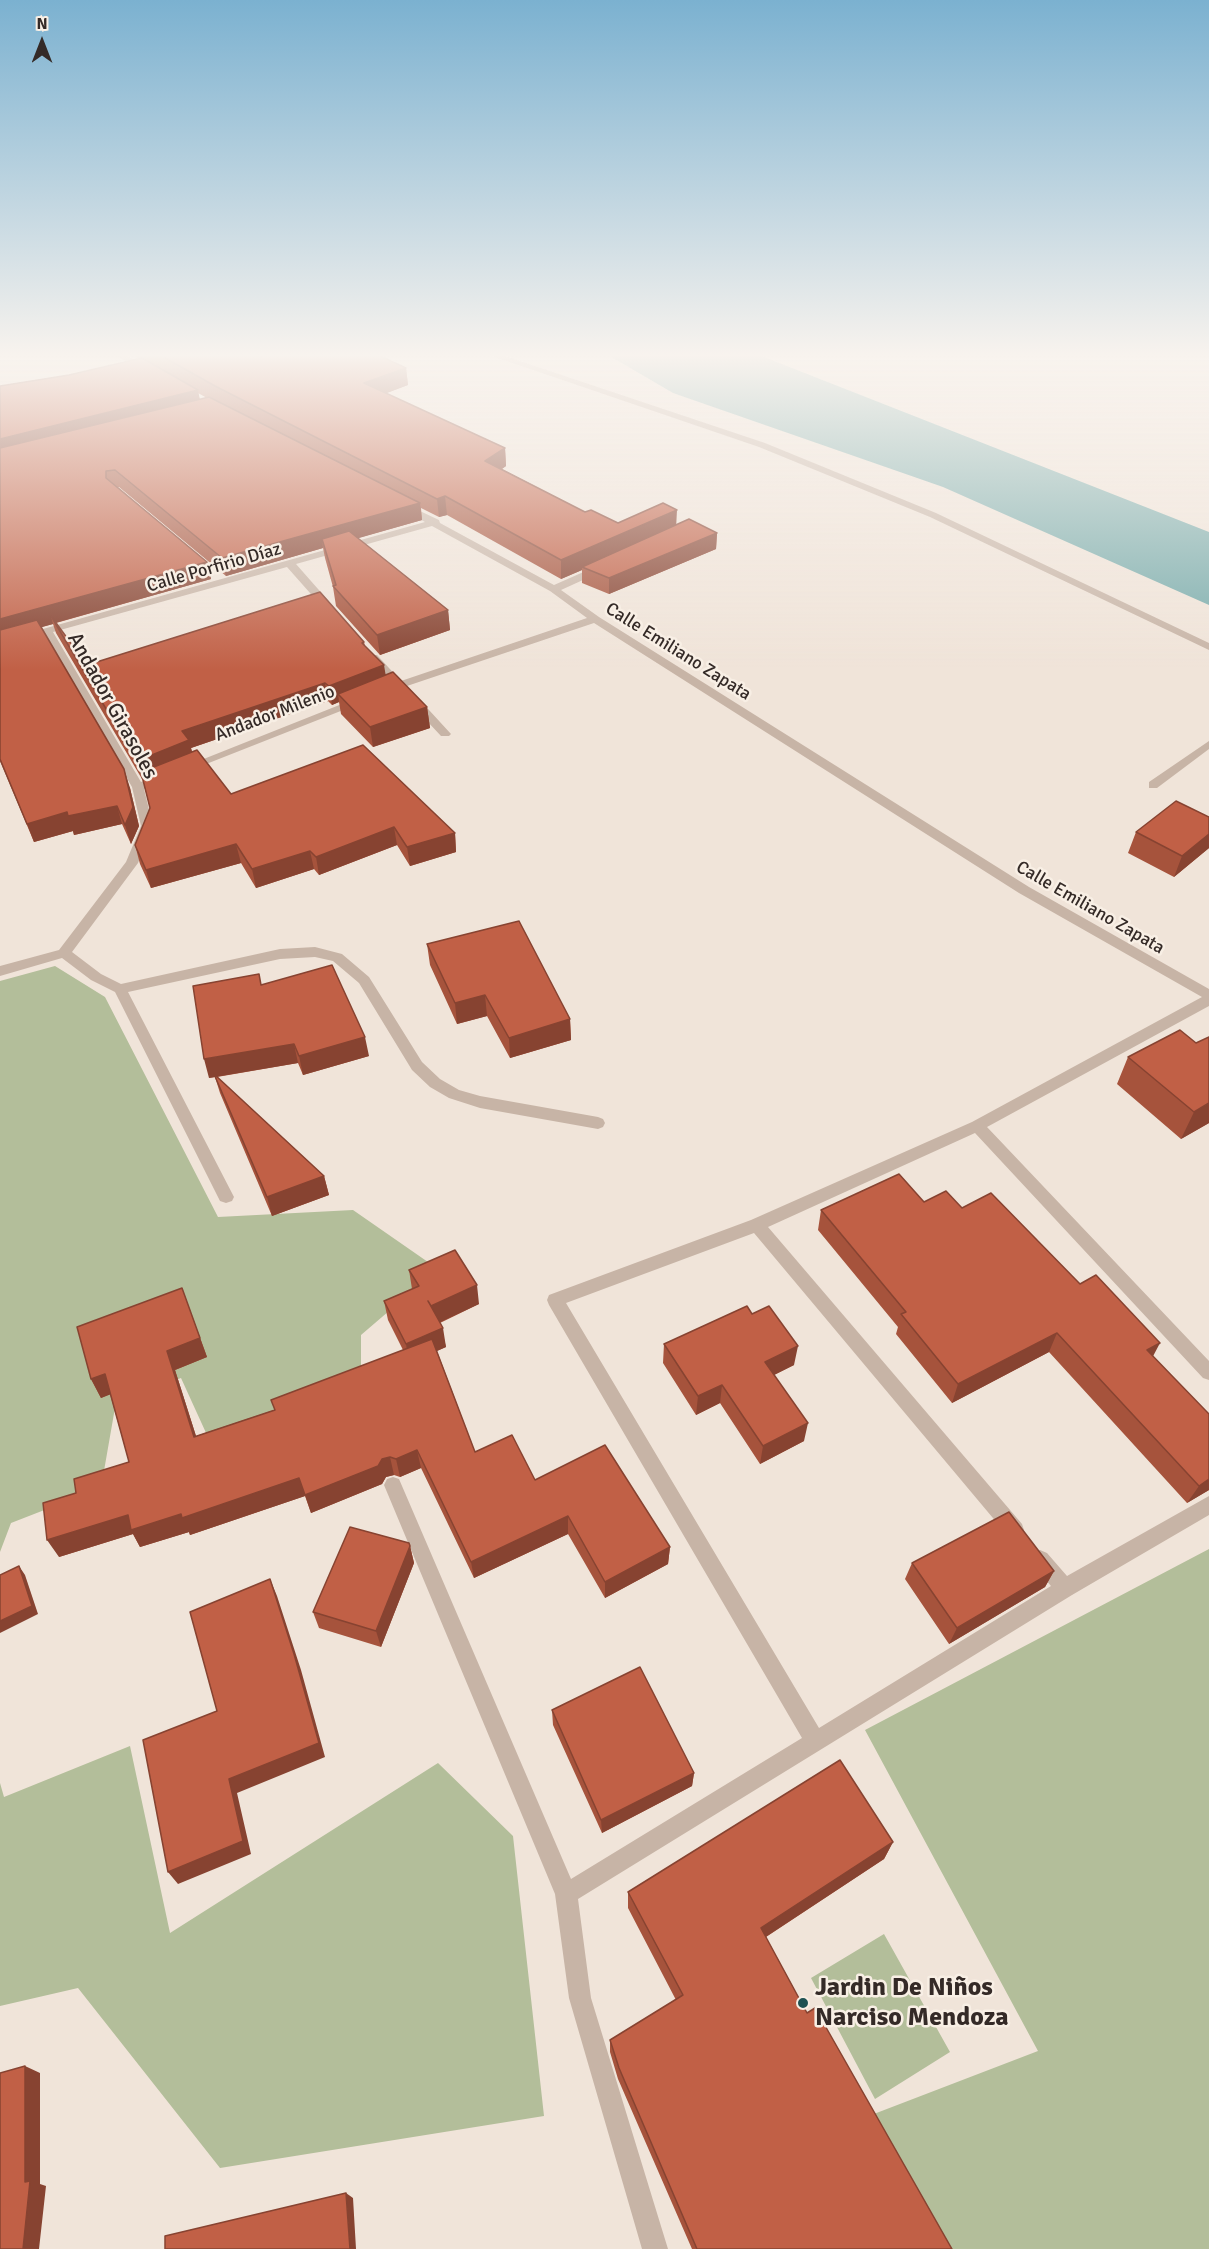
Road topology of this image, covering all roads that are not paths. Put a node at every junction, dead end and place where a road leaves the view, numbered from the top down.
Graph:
1 (797, 460) edge
2 (396, 502) edge
3 (436, 522) junction
4 (615, 562) edge
5 (289, 563) junction
6 (215, 574) edge
7 (224, 582) junction
8 (554, 589) junction
9 (335, 616) edge
10 (595, 619) junction
11 (0, 632) edge
12 (48, 632) junction
13 (4, 643) edge
14 (1209, 647) edge
15 (367, 650) edge
16 (398, 685) junction
17 (445, 734) dead end
18 (1209, 744) edge
19 (1153, 785) dead end
20 (138, 787) junction
21 (64, 953) junction
22 (0, 971) edge
23 (120, 989) junction
24 (1209, 995) edge
25 (1209, 1000) edge
26 (598, 1123) dead end
27 (977, 1126) junction
28 (226, 1197) dead end
29 (757, 1225) junction
30 (1209, 1374) edge
31 (393, 1485) dead end
32 (1209, 1505) edge
33 (1065, 1588) junction
34 (815, 1741) junction
35 (566, 1894) junction
36 (655, 2249) edge

1 - 14 street
2 - 3 street, Calle Emiliano Zapata
3 - 5 street, Calle Porfirio Díaz
3 - 8 street, Calle Emiliano Zapata
4 - 8 street
5 - 7 street, Calle Porfirio Díaz
5 - 9 street
6 - 7 street
7 - 12 street, Calle Porfirio Díaz
8 - 10 street, Calle Emiliano Zapata
10 - 16 street, Andador Milenio
10 - 24 street, Calle Emiliano Zapata
11 - 13 street
12 - 13 street, Calle Porfirio Díaz
12 - 20 street, Andador Girasoles
15 - 16 street
16 - 17 street
16 - 20 street, Andador Milenio
18 - 19 street
20 - 21 street, Andador Girasoles
21 - 22 street
21 - 23 street
23 - 26 street
23 - 28 street
25 - 27 street
27 - 29 street
27 - 30 street
29 - 33 street
29 - 34 street
31 - 35 street
32 - 33 street
33 - 34 street
34 - 35 street
35 - 36 street

